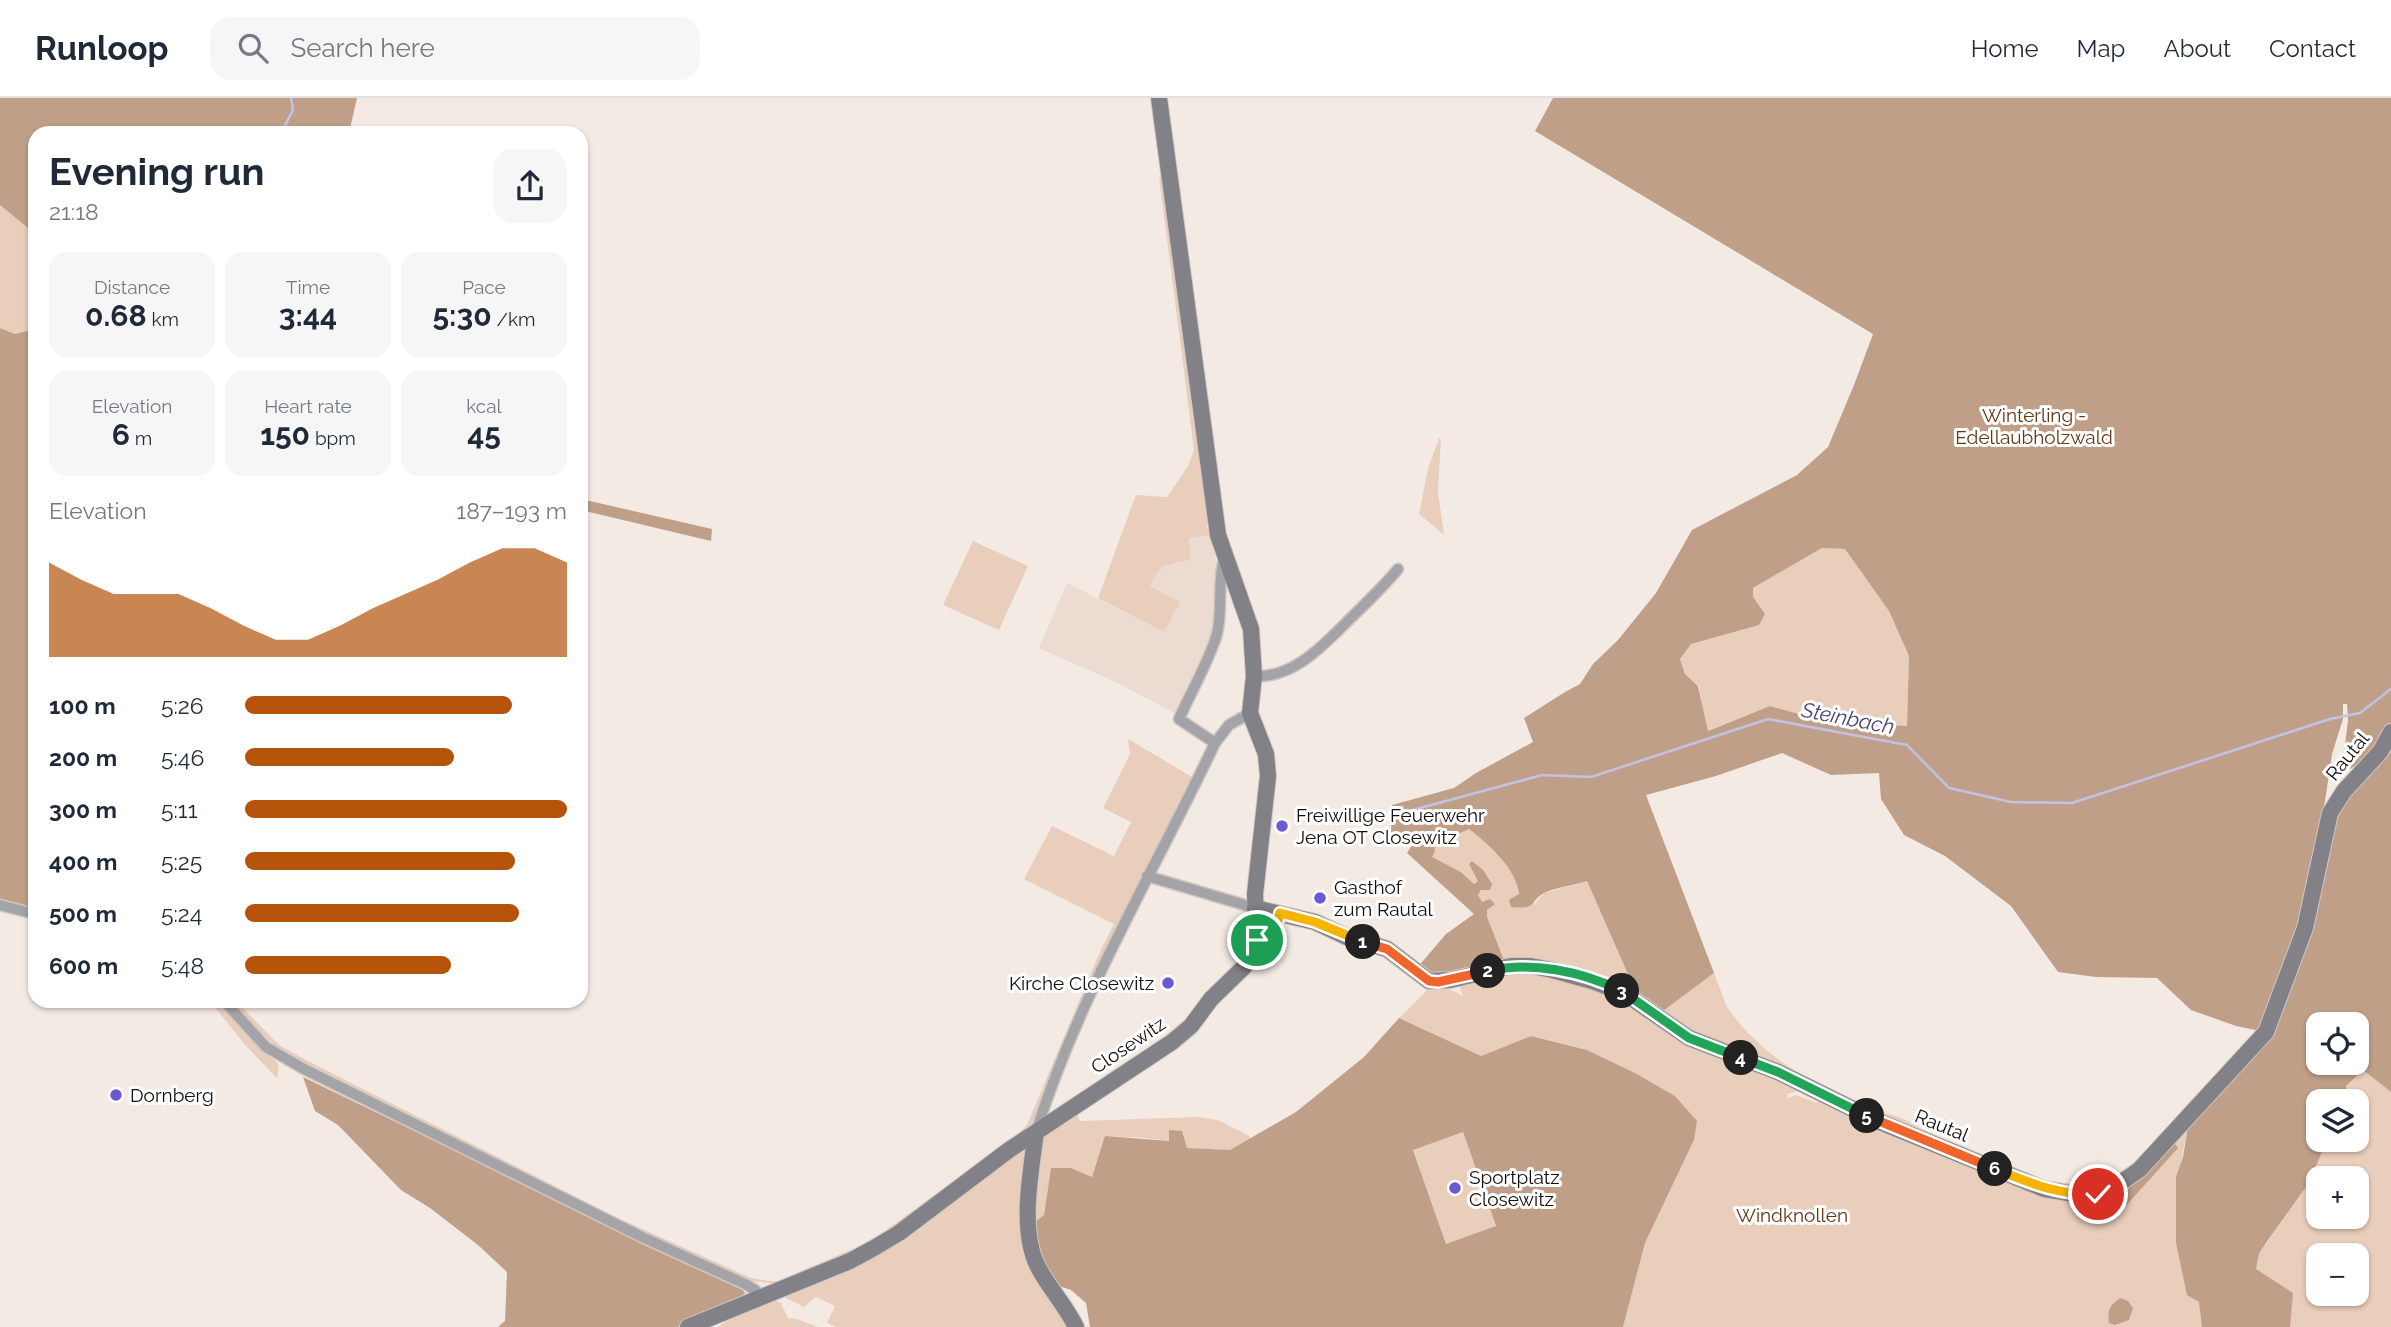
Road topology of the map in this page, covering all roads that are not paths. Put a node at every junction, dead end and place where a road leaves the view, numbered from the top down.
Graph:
1 (1159, 98) edge
2 (1224, 559) junction
3 (1398, 569) dead end
4 (1254, 676) junction
5 (1250, 713) junction
6 (2391, 732) edge
7 (1215, 743) junction
8 (1147, 876) junction
9 (0, 905) edge
10 (1255, 908) junction
11 (28, 912) edge
12 (1280, 913) junction
13 (1256, 946) junction
14 (231, 1008) edge
15 (1036, 1132) junction
16 (760, 1298) junction
17 (688, 1327) edge
18 (1076, 1327) edge

1 - 2 street
2 - 4 street
2 - 7 street
3 - 4 street
4 - 5 street
5 - 7 street
5 - 10 street
6 - 12 street, Rautal
7 - 8 street
8 - 10 street
8 - 15 street
9 - 11 street
10 - 12 street, Rautal
10 - 13 street
12 - 13 street, Closewitz
13 - 15 street, Closewitz
14 - 16 street
15 - 16 street, Closewitz
15 - 18 street
16 - 17 street, Closewitz

